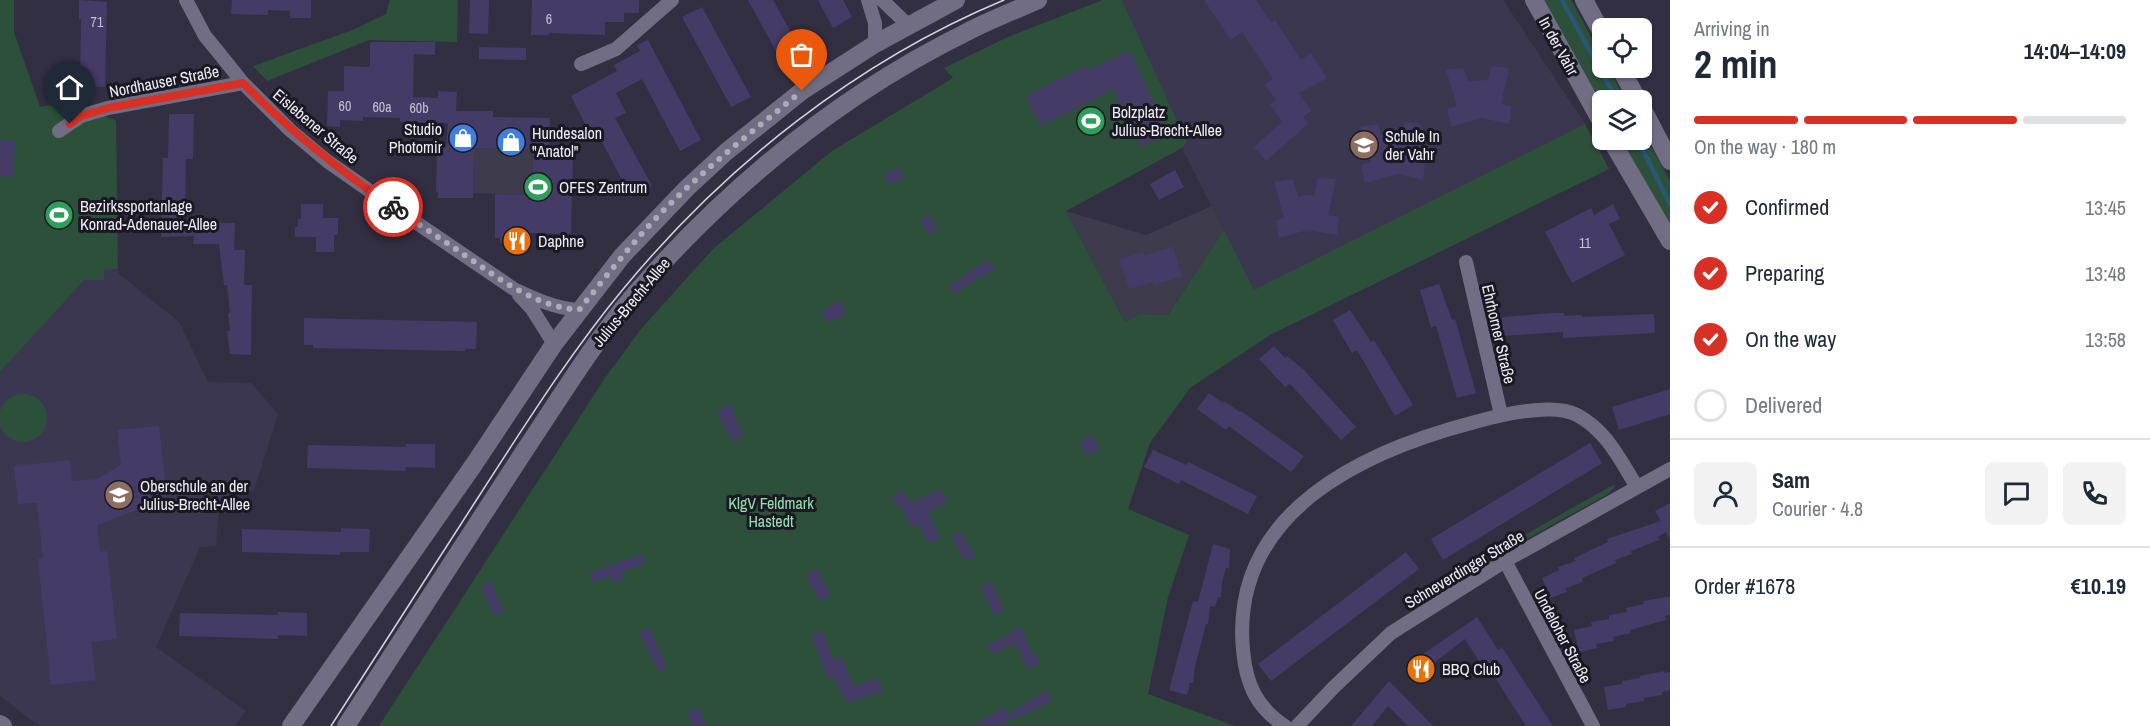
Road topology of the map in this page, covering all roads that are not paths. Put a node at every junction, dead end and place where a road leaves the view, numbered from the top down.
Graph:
1 (186, 0) edge
2 (672, 0) edge
3 (868, 0) edge
4 (882, 0) edge
5 (956, 0) edge
6 (1038, 0) edge
7 (1534, 0) edge
8 (1584, 0) edge
9 (1594, 18) edge
10 (908, 25) junction
11 (875, 44) junction
12 (581, 64) dead end
13 (243, 83) junction
14 (1592, 105) edge
15 (1652, 126) edge
16 (59, 131) dead end
17 (1617, 150) edge
18 (1670, 161) edge
19 (1670, 242) edge
20 (1466, 262) dead end
21 (514, 289) junction
22 (579, 310) junction
23 (554, 344) junction
24 (1501, 415) junction
25 (1670, 469) edge
26 (1637, 487) junction
27 (1505, 561) junction
28 (291, 726) edge
29 (346, 726) edge
30 (1285, 726) edge
31 (1296, 726) edge
32 (1593, 726) edge

1 - 13 street, Eislebener Straße
2 - 12 street
3 - 11 street
4 - 10 street
5 - 10 main road, Julius-Brecht-Allee
6 - 29 main road, Julius-Brecht-Allee
7 - 14 main road, In der Vahr
8 - 9 main road
10 - 11 main road, Julius-Brecht-Allee
11 - 22 main road, Julius-Brecht-Allee
13 - 16 street, Nordhauser Straße
13 - 21 street, Eislebener Straße
15 - 18 main road
17 - 19 main road
20 - 24 street, Ehrhorner Straße
21 - 22 street, Eislebener Straße
21 - 23 street, Eislebener Straße
22 - 23 main road, Julius-Brecht-Allee
23 - 28 main road, Julius-Brecht-Allee
24 - 26 street
24 - 30 street
25 - 26 street, Schneverdinger Straße
26 - 27 street, Schneverdinger Straße
27 - 31 street, Schneverdinger Straße
27 - 32 street, Undeloher Straße

